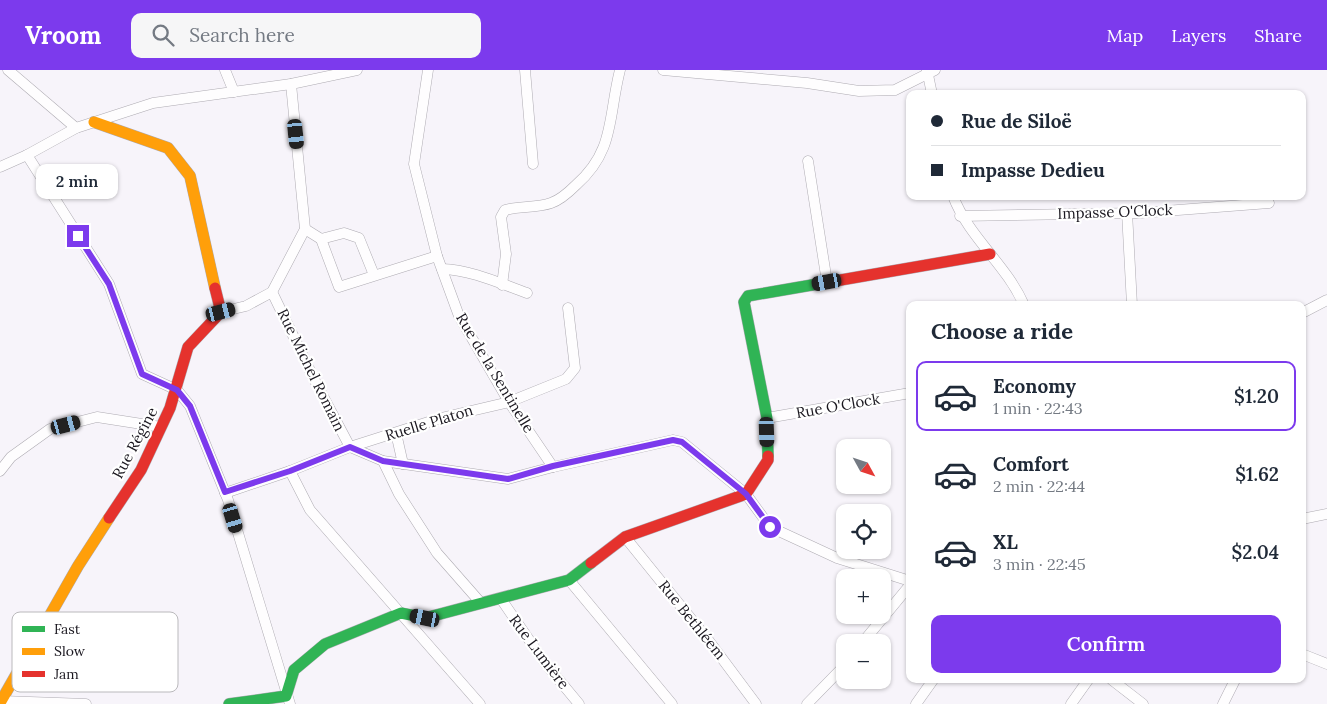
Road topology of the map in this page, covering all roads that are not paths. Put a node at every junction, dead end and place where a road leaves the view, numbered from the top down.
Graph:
1 (8, 70) edge
2 (225, 70) edge
3 (357, 70) edge
4 (428, 70) edge
5 (525, 70) edge
6 (620, 70) edge
7 (669, 71) edge
8 (930, 72) edge
9 (291, 84) junction
10 (932, 90) edge
11 (234, 92) junction
12 (94, 122) junction
13 (76, 128) junction
14 (27, 155) junction
15 (808, 161) dead end
16 (533, 164) dead end
17 (0, 167) edge
18 (954, 200) edge
19 (1269, 203) dead end
20 (1127, 212) junction
21 (960, 216) junction
22 (305, 229) junction
23 (321, 239) junction
24 (990, 254) junction
25 (437, 256) junction
26 (442, 268) junction
27 (374, 275) junction
28 (827, 282) junction
29 (502, 285) junction
30 (272, 292) junction
31 (527, 294) dead end
32 (1327, 300) edge
33 (1022, 301) edge
34 (1132, 301) edge
35 (568, 308) dead end
36 (1306, 311) edge
37 (221, 312) junction
38 (177, 390) junction
39 (906, 395) edge
40 (509, 402) junction
41 (767, 418) junction
42 (161, 427) junction
43 (396, 433) junction
44 (350, 447) junction
45 (383, 461) junction
46 (403, 464) junction
47 (553, 466) junction
48 (0, 471) edge
49 (290, 471) junction
50 (225, 492) junction
51 (746, 494) junction
52 (1327, 514) edge
53 (1306, 518) edge
54 (625, 538) junction
55 (569, 580) junction
56 (906, 582) edge
57 (906, 588) edge
58 (501, 599) junction
59 (480, 602) junction
60 (52, 612) edge
61 (401, 613) junction
62 (870, 634) edge
63 (1306, 656) edge
64 (1327, 664) edge
65 (836, 674) edge
66 (12, 681) edge
67 (931, 683) edge
68 (1086, 683) edge
69 (1116, 683) edge
70 (1234, 683) edge
71 (1, 700) edge
72 (288, 700) edge
73 (86, 704) edge
74 (229, 704) edge
75 (480, 704) edge
76 (579, 704) edge
77 (672, 704) edge
78 (756, 704) edge
79 (806, 704) edge
80 (916, 704) edge
81 (1071, 704) edge
82 (1143, 704) edge
83 (1223, 704) edge

1 - 13 street
2 - 11 street
3 - 9 street
4 - 25 street, Rue de la Sentinelle
5 - 16 street
6 - 29 street
7 - 8 street
8 - 10 street
9 - 11 street
9 - 22 street
11 - 12 street
12 - 13 street
12 - 37 street
13 - 14 street
14 - 17 street
14 - 38 street
15 - 28 street
18 - 21 street
19 - 20 street, Impasse O'Clock
20 - 21 street, Impasse O'Clock
20 - 34 street
21 - 24 street
22 - 23 street
22 - 30 street, Rue Michel Romain
23 - 27 street
23 - 27 street
24 - 28 street
24 - 33 street
25 - 26 street, Rue de la Sentinelle
25 - 27 street
26 - 29 street
26 - 40 street, Rue de la Sentinelle
28 - 41 street
29 - 31 street
30 - 37 street, Rue Michel Romain
30 - 44 street, Rue Michel Romain
32 - 36 street
35 - 40 street, Ruelle Platon
37 - 38 street, Rue Régine
38 - 42 street, Rue Régine
38 - 50 street
39 - 41 street, Rue O'Clock
40 - 43 street, Ruelle Platon
40 - 47 street, Rue de la Sentinelle
41 - 51 street
42 - 48 street
42 - 60 street, Rue Régine
43 - 44 street, Ruelle Platon
43 - 46 street
44 - 45 street
44 - 49 street, Ruelle Platon
45 - 46 street
45 - 59 street
46 - 47 street
47 - 51 street
49 - 50 street, Ruelle Platon
49 - 61 street
50 - 72 street
51 - 54 street
51 - 56 street
52 - 53 street
54 - 55 street
54 - 78 street, Rue Bethléem
55 - 58 street
55 - 77 street
57 - 62 street
58 - 59 street
58 - 76 street, Rue Lumière
59 - 61 street
61 - 72 street
61 - 75 street
63 - 64 street
65 - 79 street
66 - 71 street, Rue Régine
67 - 80 street
68 - 81 street
69 - 82 street
70 - 83 street
71 - 73 street
72 - 74 street

